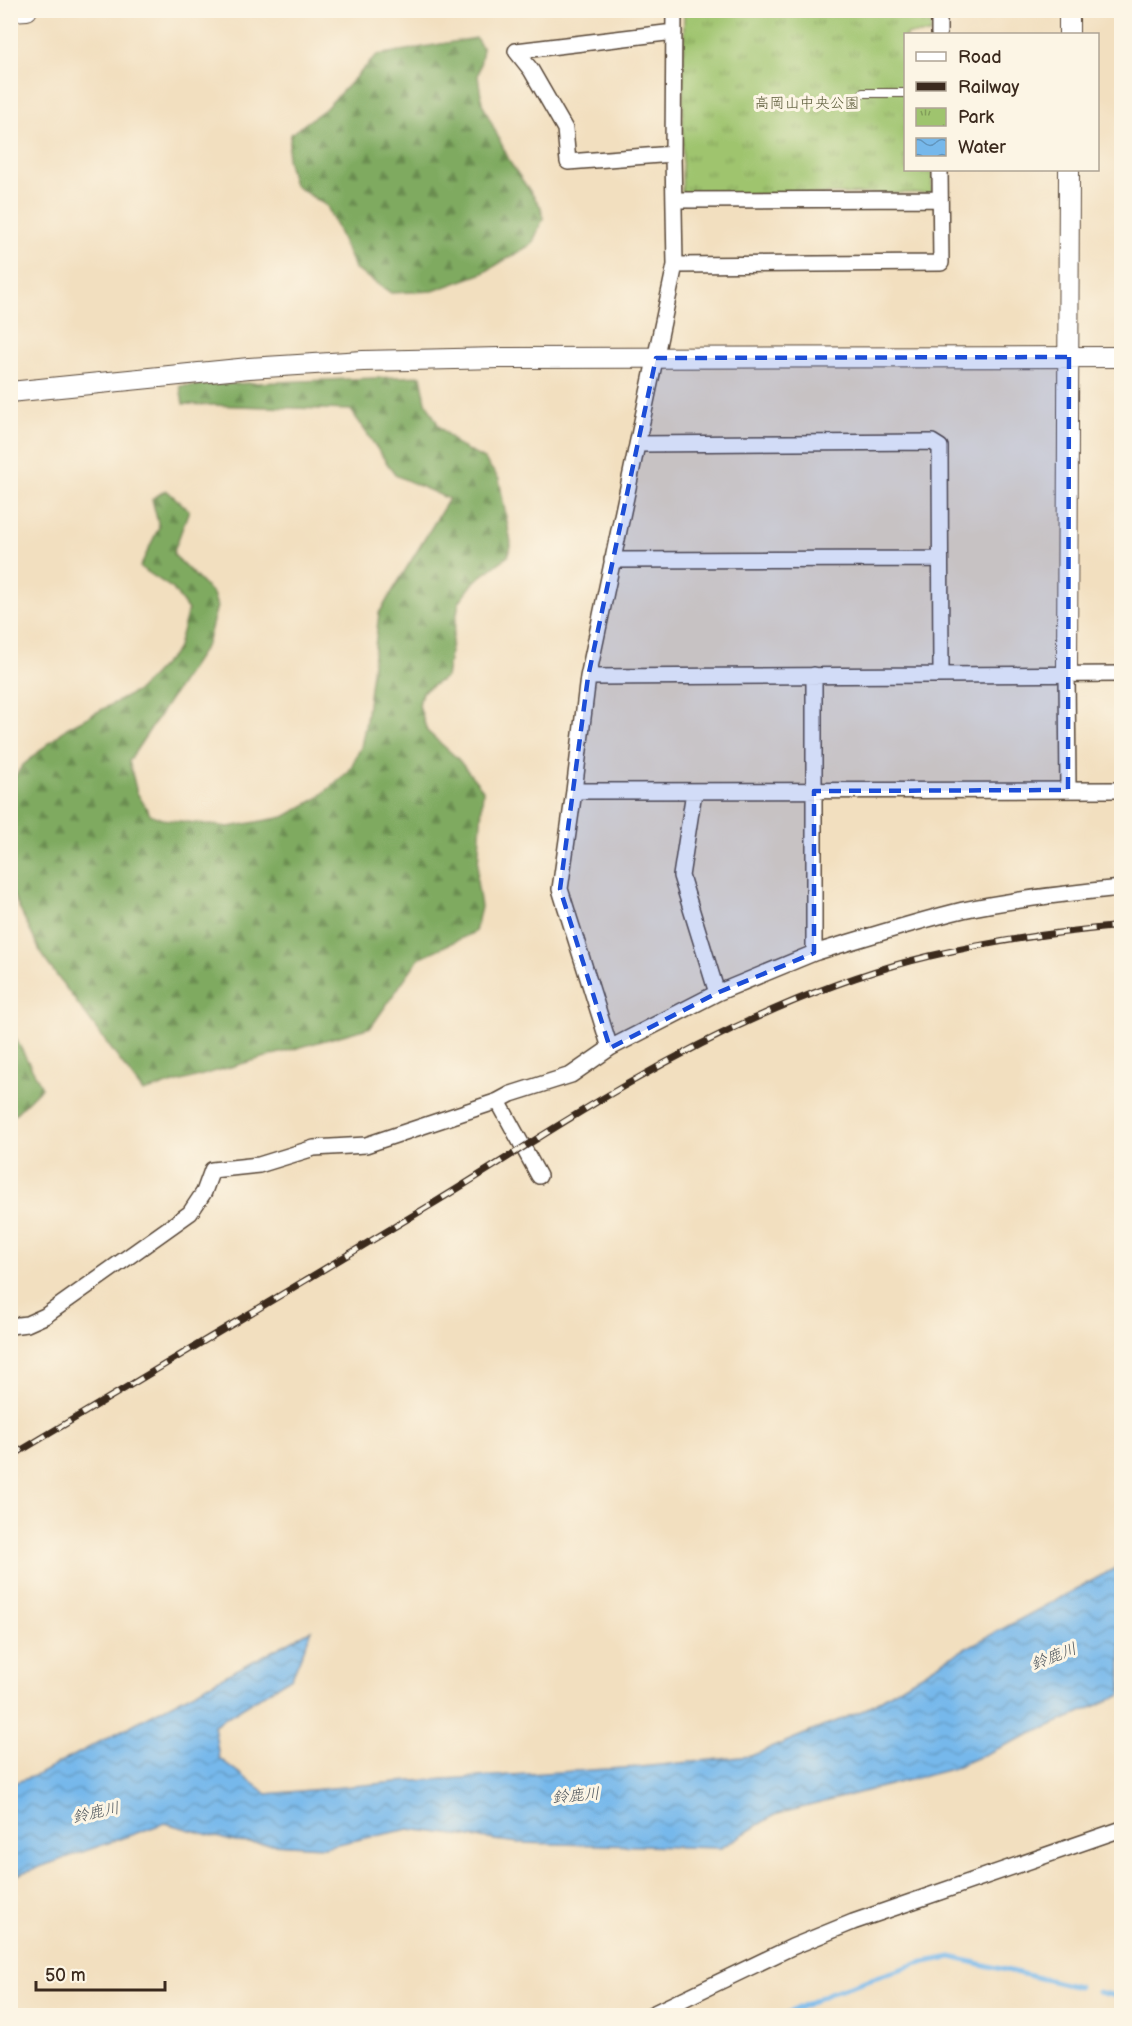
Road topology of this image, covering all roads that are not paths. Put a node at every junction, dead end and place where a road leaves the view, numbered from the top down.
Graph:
1 (27, 10) edge
2 (674, 10) edge
3 (939, 10) edge
4 (1069, 10) edge
5 (10, 11) edge
6 (674, 32) junction
7 (939, 33) edge
8 (1069, 33) edge
9 (863, 93) dead end
10 (904, 93) edge
11 (673, 154) junction
12 (940, 171) edge
13 (1069, 171) edge
14 (940, 199) junction
15 (674, 200) junction
16 (675, 265) junction
17 (1069, 357) junction
18 (1122, 357) edge
19 (656, 358) junction
20 (10, 392) edge
21 (638, 444) junction
22 (940, 559) junction
23 (612, 560) junction
24 (941, 674) junction
25 (1067, 674) junction
26 (1122, 674) edge
27 (814, 675) junction
28 (588, 677) junction
29 (1068, 790) junction
30 (1122, 790) edge
31 (814, 791) junction
32 (574, 792) junction
33 (694, 792) junction
34 (1122, 888) edge
35 (814, 953) junction
36 (717, 993) junction
37 (610, 1048) junction
38 (498, 1101) junction
39 (539, 1176) dead end
40 (10, 1326) edge
41 (1122, 1829) edge
42 (648, 2016) edge

1 - 5 street
2 - 6 street
3 - 7 street
4 - 8 street
6 - 11 street
6 - 11 street
9 - 10 lane
11 - 15 street
12 - 14 street
13 - 17 street
14 - 15 street
14 - 16 street
15 - 16 street
16 - 19 street
17 - 18 street
17 - 19 street
17 - 25 street
19 - 20 street
19 - 21 street
21 - 22 street
21 - 23 street
22 - 23 street
22 - 24 street
23 - 28 street
24 - 25 street
24 - 27 street
25 - 26 street
25 - 29 street
27 - 28 street
27 - 31 street
28 - 32 street
29 - 30 street
29 - 31 street
31 - 33 street
31 - 35 street
32 - 33 street
32 - 37 street
33 - 36 street
34 - 35 street
35 - 36 street
36 - 37 street
37 - 38 street
38 - 39 street
38 - 40 street
41 - 42 street

